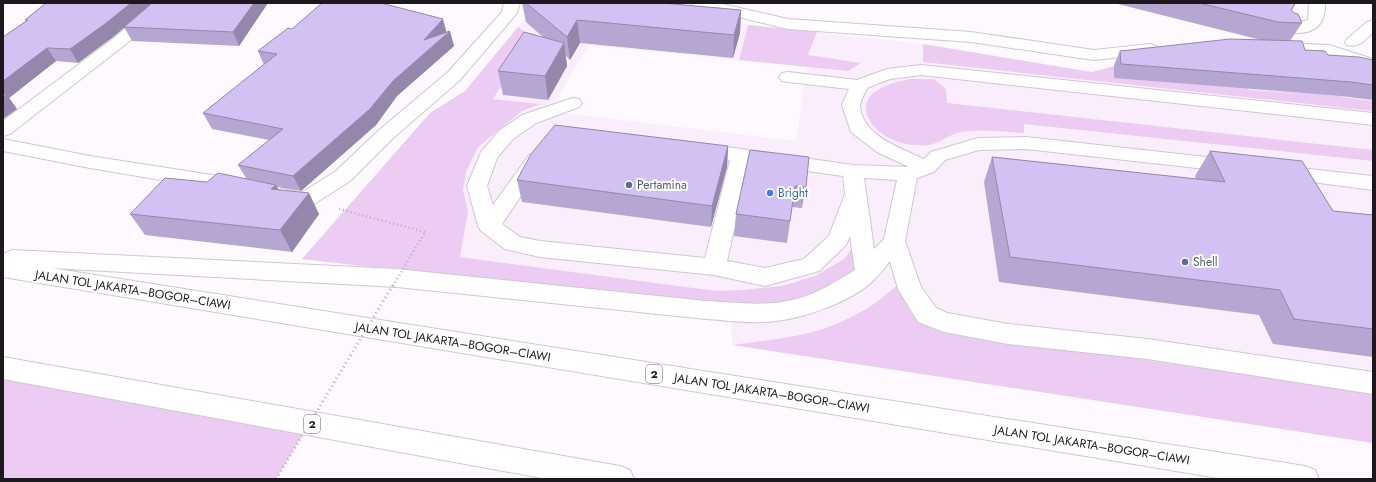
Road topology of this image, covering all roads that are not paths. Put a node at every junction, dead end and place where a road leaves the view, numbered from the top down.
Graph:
1 (164, 3) edge
2 (512, 3) edge
3 (698, 3) edge
4 (1317, 3) edge
5 (1373, 25) edge
6 (1289, 28) edge
7 (1353, 42) dead end
8 (1164, 48) edge
9 (1258, 48) edge
10 (1373, 64) edge
11 (788, 77) dead end
12 (859, 85) junction
13 (573, 102) dead end
14 (1373, 119) edge
15 (3, 130) edge
16 (549, 143) edge
17 (3, 145) edge
18 (678, 146) edge
19 (741, 156) junction
20 (853, 171) junction
21 (917, 171) junction
22 (1373, 182) edge
23 (855, 194) junction
24 (489, 226) junction
25 (894, 241) junction
26 (3, 258) edge
27 (714, 267) junction
28 (3, 269) edge
29 (867, 273) junction
30 (3, 368) edge
31 (1373, 383) edge
32 (620, 479) edge
33 (1305, 479) edge

1 - 15 main road
2 - 17 main road
3 - 8 main road
4 - 6 main road
5 - 7 main road
9 - 10 main road
11 - 12 main road
12 - 14 main road
12 - 21 main road
13 - 24 main road
16 - 24 main road
18 - 19 main road
19 - 20 main road
19 - 27 main road
20 - 21 main road
20 - 23 main road
21 - 22 main road
21 - 25 main road
23 - 27 main road
23 - 29 main road
24 - 27 main road
25 - 29 main road
25 - 31 main road
26 - 29 main road
28 - 33 main road, JALAN TOL JAKARTA–BOGOR–CIAWI / 2
30 - 32 main road, 2

